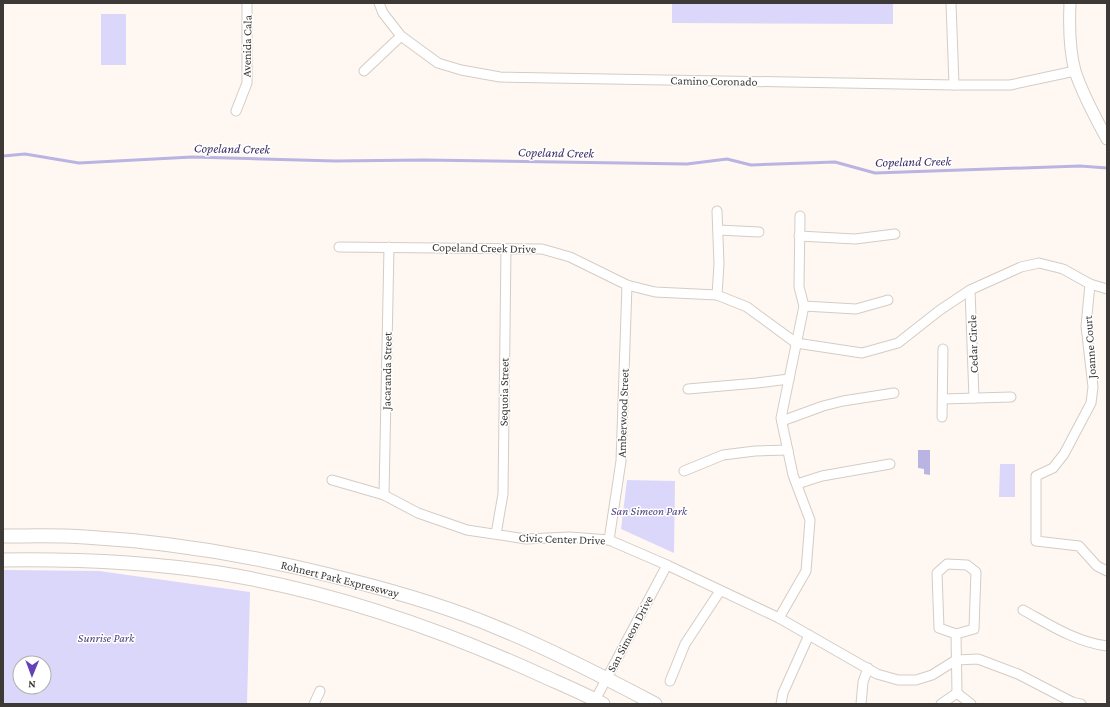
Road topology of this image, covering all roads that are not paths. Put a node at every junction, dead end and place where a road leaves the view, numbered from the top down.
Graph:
1 (247, 3) edge
2 (379, 3) edge
3 (951, 3) edge
4 (1070, 3) edge
5 (401, 36) junction
6 (364, 71) dead end
7 (1075, 71) junction
8 (954, 86) junction
9 (236, 111) dead end
10 (1107, 139) edge
11 (717, 211) dead end
12 (800, 216) dead end
13 (718, 230) junction
14 (758, 232) dead end
15 (895, 234) dead end
16 (799, 236) junction
17 (339, 246) dead end
18 (389, 247) junction
19 (506, 249) junction
20 (627, 284) junction
21 (1090, 284) junction
22 (1107, 289) edge
23 (970, 290) junction
24 (717, 295) junction
25 (888, 300) dead end
26 (804, 306) junction
27 (796, 343) junction
28 (943, 349) dead end
29 (789, 379) junction
30 (688, 389) dead end
31 (894, 393) dead end
32 (1011, 397) dead end
33 (974, 398) junction
34 (943, 399) junction
35 (942, 417) dead end
36 (782, 421) junction
37 (788, 450) junction
38 (890, 464) dead end
39 (684, 471) dead end
40 (332, 480) dead end
41 (797, 484) junction
42 (384, 495) junction
43 (496, 534) junction
44 (3, 536) edge
45 (610, 540) junction
46 (3, 560) edge
47 (667, 565) junction
48 (1107, 571) edge
49 (720, 591) junction
50 (1023, 610) dead end
51 (780, 618) junction
52 (956, 634) junction
53 (809, 635) junction
54 (1107, 646) edge
55 (956, 660) junction
56 (868, 668) junction
57 (606, 678) junction
58 (670, 681) dead end
59 (320, 691) dead end
60 (957, 693) junction
61 (597, 703) edge
62 (1075, 703) edge
63 (314, 704) edge
64 (655, 704) edge
65 (781, 704) edge
66 (861, 704) edge
67 (941, 704) edge
68 (971, 704) edge

1 - 9 street, Avenida Cala
2 - 5 street, Camino Coronado
3 - 8 street
4 - 7 street
5 - 6 street
5 - 8 street, Camino Coronado
7 - 8 street, Camino Coronado
7 - 10 street
11 - 13 street
12 - 16 street
13 - 14 street
13 - 24 street
15 - 16 street
16 - 26 street
17 - 18 street, Copeland Creek Drive
18 - 19 street, Copeland Creek Drive
18 - 42 street, Jacaranda Street
19 - 20 street, Copeland Creek Drive
19 - 43 street, Sequoia Street
20 - 24 street, Copeland Creek Drive
20 - 45 street, Amberwood Street
21 - 22 street, Copeland Creek Drive
21 - 23 street, Copeland Creek Drive
21 - 48 street, Joanne Court
23 - 27 street, Copeland Creek Drive
23 - 33 street, Cedar Circle
24 - 27 street, Copeland Creek Drive
25 - 26 street
26 - 27 street
27 - 29 street
28 - 34 street
29 - 30 street
29 - 36 street
31 - 36 street
32 - 33 street
33 - 34 street
34 - 35 street
36 - 37 street
37 - 39 street
37 - 41 street
38 - 41 street
40 - 42 street, Civic Center Drive
41 - 51 street
42 - 43 street, Civic Center Drive
43 - 45 street, Civic Center Drive
44 - 57 main road, Rohnert Park Expressway
45 - 47 street, Civic Center Drive
46 - 61 main road, Rohnert Park Expressway
47 - 49 street, Civic Center Drive
47 - 57 street, San Simeon Drive
49 - 51 street, Civic Center Drive
49 - 58 street
50 - 54 street
51 - 53 street, Civic Center Drive
52 - 52 street
52 - 55 street
53 - 56 street, Civic Center Drive
53 - 65 street
55 - 56 street, Civic Center Drive
55 - 60 street
55 - 62 street, Civic Center Drive
56 - 66 street
57 - 61 street, San Simeon Drive
57 - 64 main road, Rohnert Park Expressway
59 - 63 street
60 - 67 street
60 - 68 street

